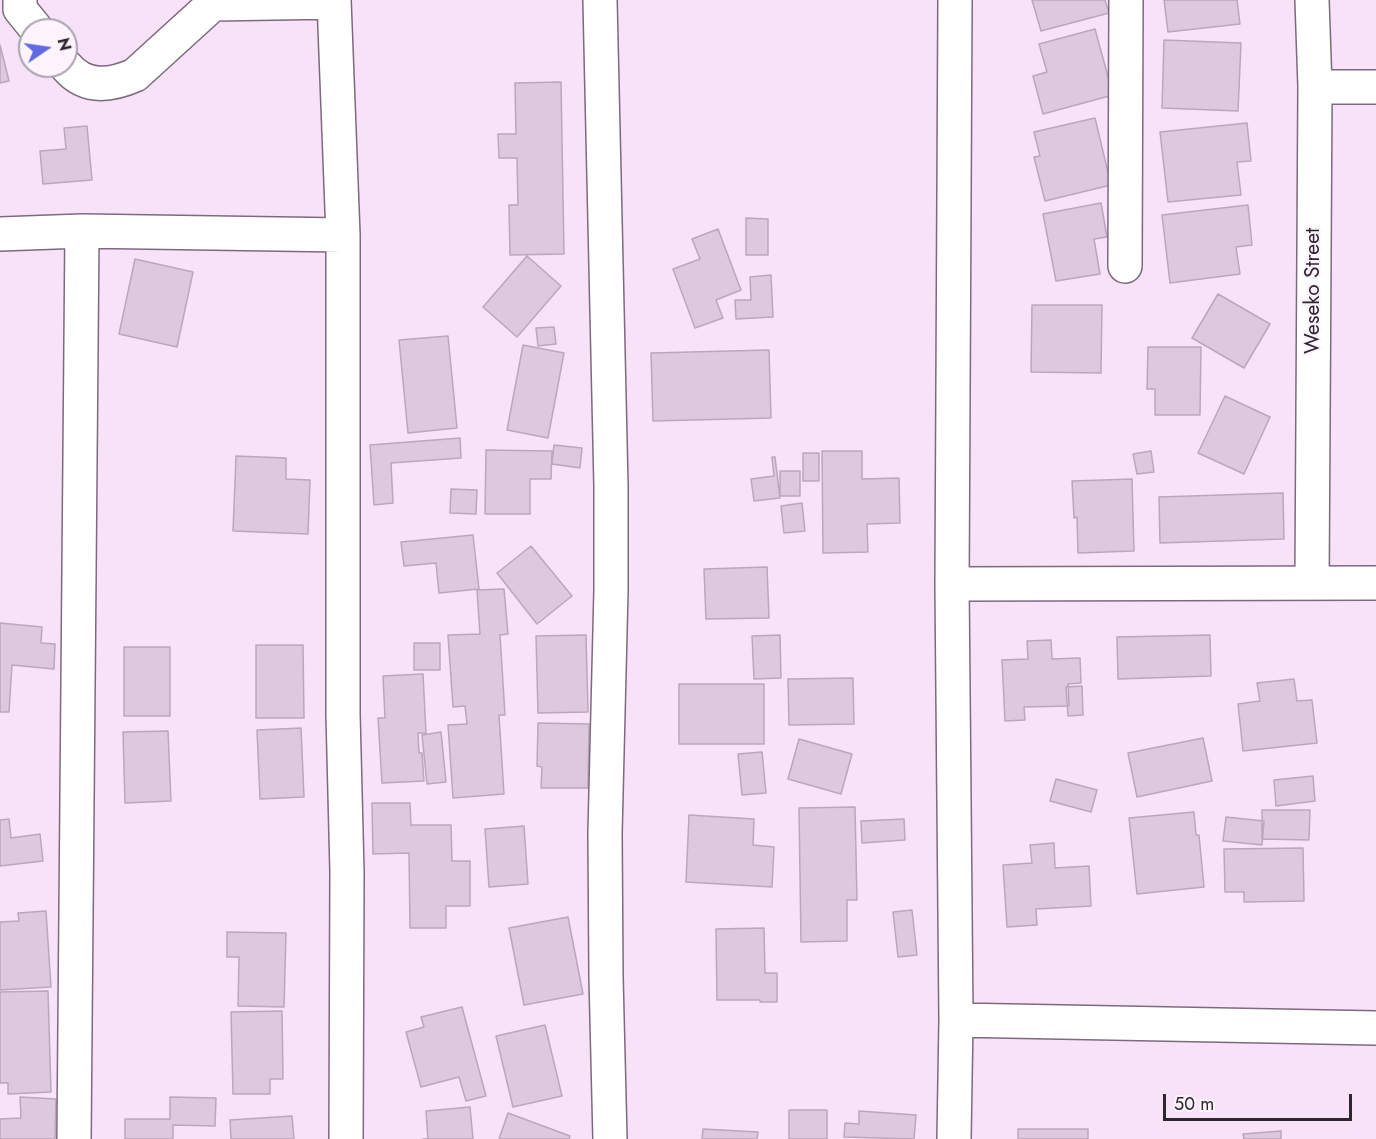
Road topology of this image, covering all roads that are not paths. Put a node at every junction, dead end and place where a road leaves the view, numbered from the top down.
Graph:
1 (20, 0) edge
2 (600, 0) edge
3 (955, 0) edge
4 (1126, 0) edge
5 (1312, 0) edge
6 (334, 1) edge
7 (211, 2) edge
8 (27, 18) edge
9 (78, 76) edge
10 (1315, 87) junction
11 (1376, 87) edge
12 (82, 231) junction
13 (0, 234) edge
14 (344, 235) junction
15 (1125, 266) dead end
16 (1312, 582) junction
17 (1376, 583) edge
18 (952, 584) junction
19 (957, 1020) junction
20 (1376, 1028) edge
21 (74, 1139) edge
22 (346, 1139) edge
23 (610, 1139) edge
24 (954, 1139) edge

1 - 8 street
2 - 23 street
3 - 18 street
4 - 15 street
5 - 10 street, Weseko Street
6 - 7 street
6 - 14 street
7 - 9 street
10 - 11 street
10 - 16 street, Weseko Street
12 - 13 street
12 - 14 street
12 - 21 street
14 - 22 street
16 - 17 street
16 - 18 street
18 - 19 street
19 - 20 street
19 - 24 street

